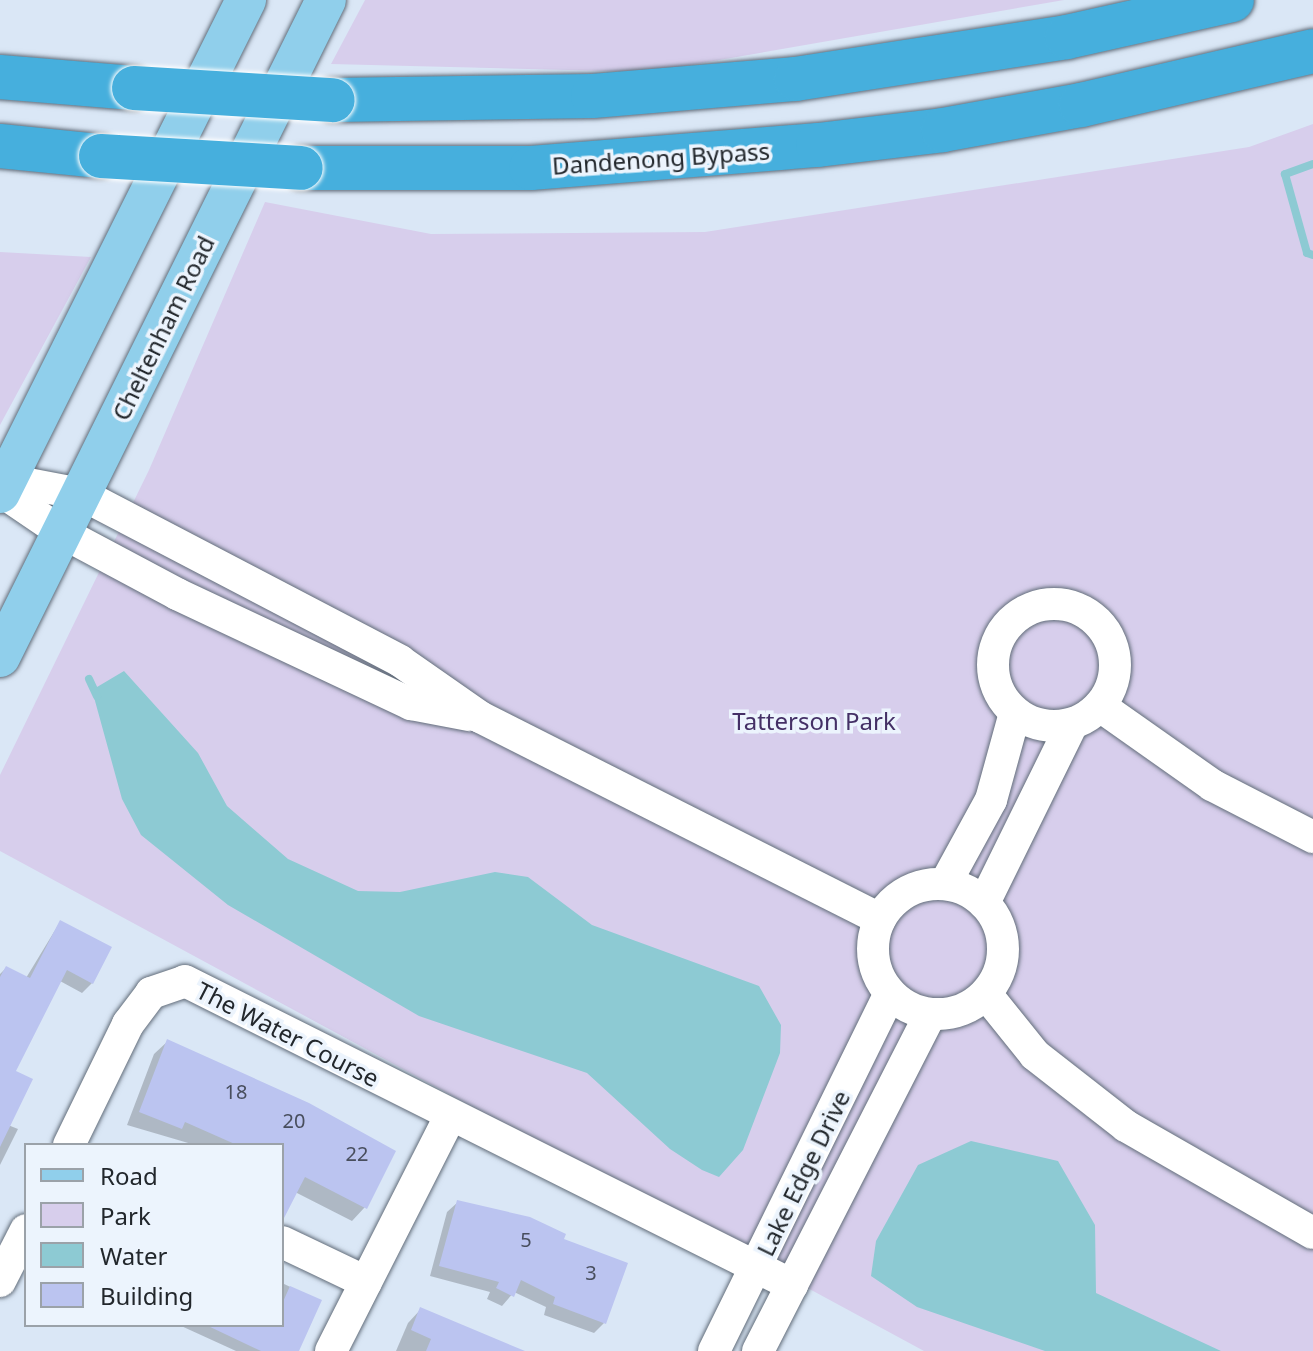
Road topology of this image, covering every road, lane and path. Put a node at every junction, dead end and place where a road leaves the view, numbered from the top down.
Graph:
1 (246, 0) edge
2 (326, 0) edge
3 (1232, 0) edge
4 (1313, 51) edge
5 (0, 77) edge
6 (0, 146) edge
7 (3, 488) edge
8 (81, 494) junction
9 (61, 532) junction
10 (0, 657) edge
11 (1100, 706) junction
12 (1015, 713) junction
13 (480, 717) junction
14 (1071, 726) junction
15 (1313, 837) edge
16 (945, 884) junction
17 (984, 903) junction
18 (880, 919) junction
19 (890, 994) junction
20 (986, 994) junction
21 (930, 1015) junction
22 (450, 1116) junction
23 (75, 1143) edge
24 (1313, 1233) edge
25 (24, 1234) edge
26 (284, 1243) edge
27 (757, 1268) junction
28 (0, 1281) edge
29 (366, 1282) junction
30 (792, 1285) junction
31 (331, 1351) edge
32 (714, 1351) edge
33 (758, 1351) edge

1 - 7 main road
2 - 8 main road, Cheltenham Road
3 - 5 highway, bridge
4 - 6 highway, Dandenong Bypass, bridge
7 - 8 street
7 - 9 street
8 - 9 main road, Cheltenham Road
8 - 13 street
9 - 10 main road, Cheltenham Road
9 - 13 street
11 - 12 street
11 - 14 street
11 - 15 street
12 - 14 street
12 - 16 street
13 - 18 street
14 - 17 street
16 - 17 street
16 - 18 street
17 - 20 street
18 - 19 street
19 - 21 street
19 - 27 street, Lake Edge Drive
20 - 21 street
20 - 24 street
21 - 30 street, Lake Edge Drive
22 - 23 street, The Water Course
22 - 27 street, The Water Course
22 - 29 street
25 - 28 street
26 - 29 street
27 - 30 street, The Water Course
27 - 32 street, Lake Edge Drive
29 - 31 street
30 - 33 street, Lake Edge Drive

